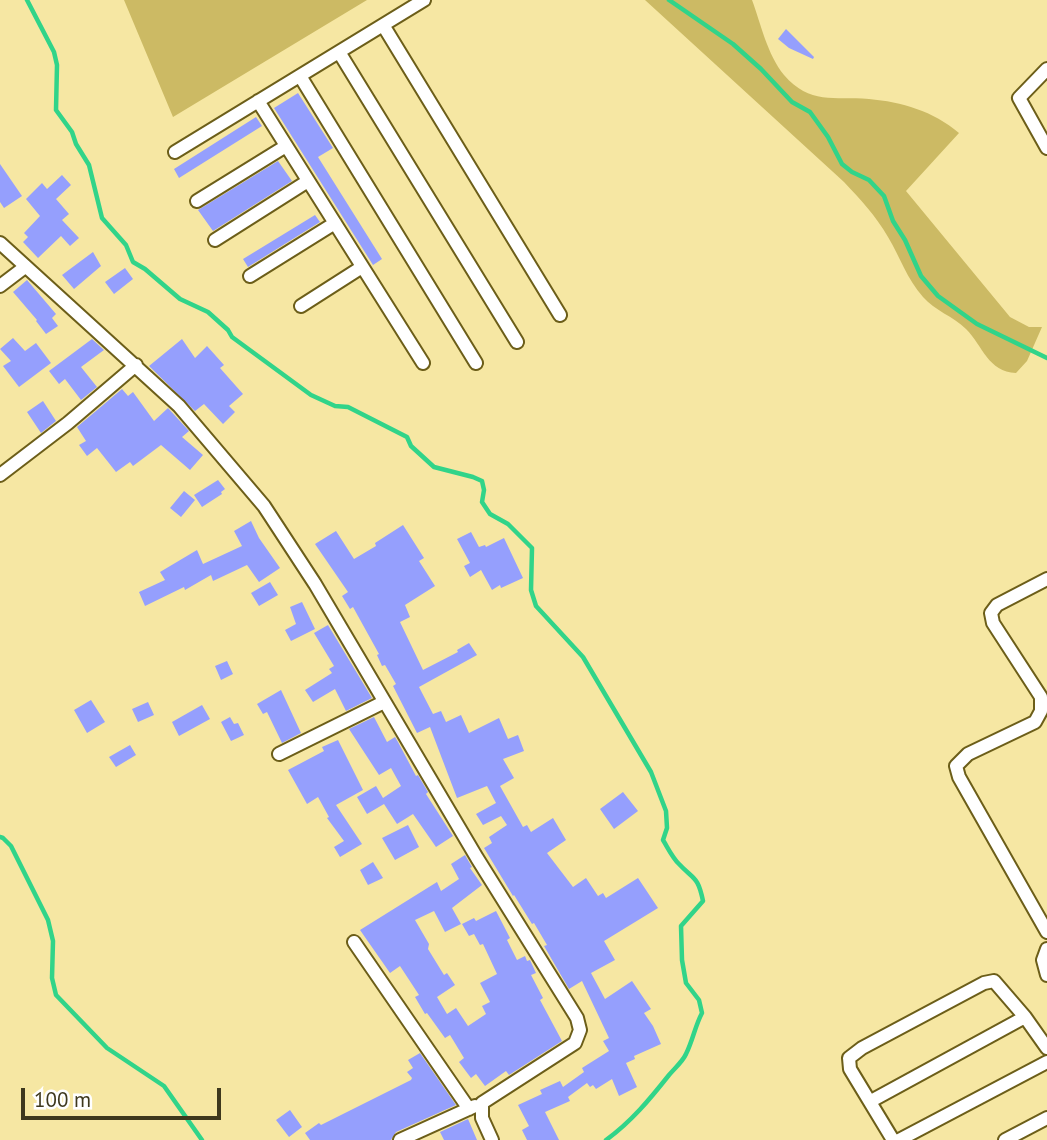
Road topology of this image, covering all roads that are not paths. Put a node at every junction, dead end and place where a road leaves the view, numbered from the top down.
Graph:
1 (424, 0) edge
2 (383, 25) junction
3 (339, 52) junction
4 (1047, 69) edge
5 (300, 76) junction
6 (258, 101) junction
7 (286, 145) junction
8 (1047, 148) edge
9 (175, 152) dead end
10 (308, 181) junction
11 (197, 201) dead end
12 (335, 223) junction
13 (215, 240) dead end
14 (0, 243) edge
15 (25, 267) junction
16 (362, 267) junction
17 (250, 276) dead end
18 (0, 286) edge
19 (301, 306) dead end
20 (560, 314) dead end
21 (517, 342) dead end
22 (423, 363) dead end
23 (476, 363) dead end
24 (136, 365) junction
25 (0, 475) edge
26 (1047, 579) edge
27 (384, 702) junction
28 (279, 754) dead end
29 (1047, 932) edge
30 (354, 942) dead end
31 (1047, 949) edge
32 (1047, 975) edge
33 (1025, 1017) junction
34 (1047, 1048) edge
35 (1047, 1062) edge
36 (871, 1101) junction
37 (482, 1104) junction
38 (468, 1109) junction
39 (1047, 1118) edge
40 (400, 1140) edge
41 (492, 1140) edge
42 (893, 1140) edge
43 (900, 1140) edge
44 (1005, 1140) edge

1 - 2 street
2 - 3 street
2 - 20 street
3 - 5 street
3 - 21 street
4 - 8 street
5 - 6 street
5 - 23 street
6 - 7 street
6 - 9 street
7 - 10 street
7 - 11 street
10 - 12 street
10 - 13 street
12 - 16 street
12 - 17 street
14 - 15 street
15 - 18 street
15 - 24 street
16 - 19 street
16 - 22 street
24 - 25 street
24 - 27 street
26 - 29 street
27 - 28 street
27 - 37 street
30 - 38 street
31 - 32 street
33 - 34 street
33 - 36 street
33 - 36 street
35 - 43 street
36 - 42 street
37 - 38 street
37 - 41 street
38 - 40 street
39 - 44 street

